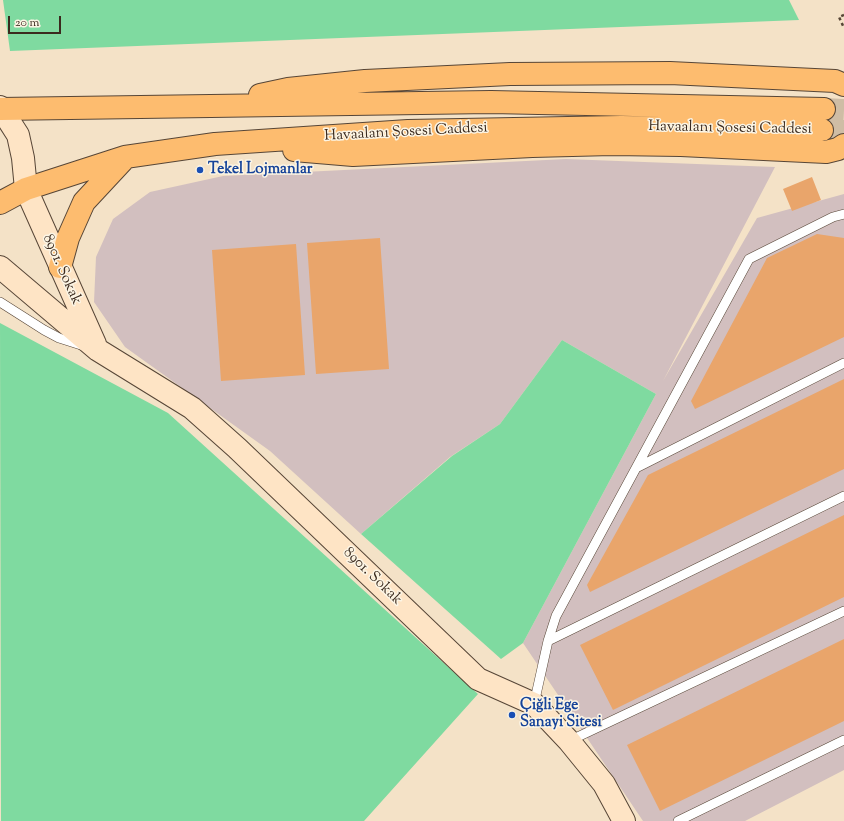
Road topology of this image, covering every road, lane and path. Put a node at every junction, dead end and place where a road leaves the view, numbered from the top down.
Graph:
1 (844, 15) edge
2 (844, 28) edge
3 (844, 86) edge
4 (207, 106) junction
5 (1, 109) edge
6 (824, 109) tunnel mouth
7 (822, 130) tunnel mouth
8 (214, 144) junction
9 (844, 145) edge
10 (125, 157) junction
11 (26, 189) junction
12 (0, 203) edge
13 (844, 214) edge
14 (0, 267) edge
15 (60, 267) junction
16 (0, 302) edge
17 (98, 350) junction
18 (844, 363) edge
19 (638, 468) junction
20 (844, 496) edge
21 (844, 611) edge
22 (548, 641) junction
23 (534, 704) junction
24 (844, 740) edge
25 (570, 741) junction
26 (624, 821) edge
27 (678, 821) edge

1 - 2 path
3 - 4 main road
4 - 5 main road, Havaalanı Şosesi Caddesi
4 - 6 main road, Havaalanı Şosesi Caddesi
5 - 11 street, 8901. Sokak
7 - 8 main road, Havaalanı Şosesi Caddesi
8 - 9 main road
8 - 10 main road, Havaalanı Şosesi Caddesi
10 - 11 main road, Havaalanı Şosesi Caddesi
10 - 15 main road
11 - 12 main road, Havaalanı Şosesi Caddesi
11 - 15 street, 8901. Sokak
13 - 19 lane
14 - 17 street, 8901. Sokak
15 - 17 street, 8901. Sokak
16 - 17 lane
17 - 23 street, 8901. Sokak
18 - 19 lane
19 - 22 lane
20 - 22 lane
21 - 25 lane
22 - 23 lane
23 - 25 street, 8901. Sokak
24 - 27 lane
25 - 26 street, 8901. Sokak

